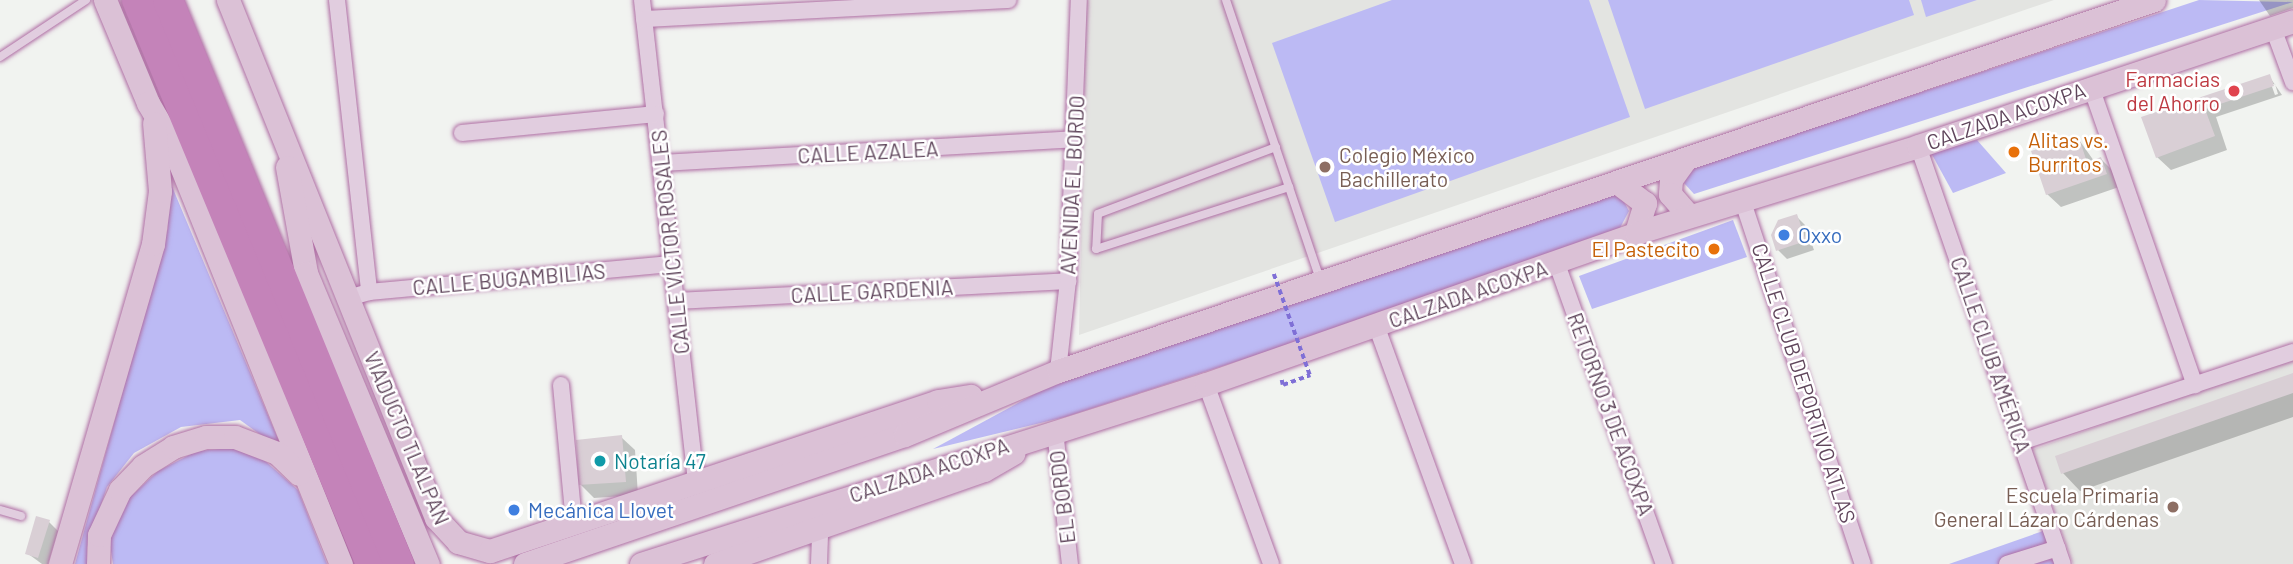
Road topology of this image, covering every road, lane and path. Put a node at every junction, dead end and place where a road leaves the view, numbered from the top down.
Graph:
1 (86, 0) edge
2 (105, 0) edge
3 (137, 0) edge
4 (168, 0) edge
5 (229, 0) edge
6 (337, 0) edge
7 (642, 0) edge
8 (1009, 0) edge
9 (1079, 0) edge
10 (1226, 0) edge
11 (2154, 0) edge
12 (644, 19) junction
13 (2283, 24) edge
14 (0, 57) edge
15 (2293, 82) edge
16 (2091, 87) junction
17 (148, 103) junction
18 (656, 114) junction
19 (278, 116) junction
20 (462, 133) dead end
21 (1074, 139) junction
22 (1918, 146) junction
23 (1276, 147) junction
24 (1685, 160) junction
25 (661, 163) junction
26 (1618, 183) junction
27 (1289, 187) junction
28 (1743, 202) junction
29 (1689, 216) junction
30 (1636, 233) junction
31 (671, 264) junction
32 (1558, 264) junction
33 (1274, 274) dead end
34 (1068, 281) junction
35 (1320, 283) junction
36 (359, 295) junction
37 (676, 302) junction
38 (1376, 325) junction
39 (2293, 352) edge
40 (1058, 370) junction
41 (1310, 375) dead end
42 (1206, 384) junction
43 (561, 385) dead end
44 (2195, 385) junction
45 (997, 392) junction
46 (1055, 431) junction
47 (2021, 442) junction
48 (696, 483) junction
49 (307, 485) junction
50 (0, 510) edge
51 (21, 516) dead end
52 (574, 523) junction
53 (820, 527) junction
54 (2058, 548) junction
55 (60, 564) edge
56 (98, 564) edge
57 (341, 564) edge
58 (371, 564) edge
59 (399, 564) edge
60 (428, 564) edge
61 (525, 564) edge
62 (641, 564) edge
63 (715, 564) edge
64 (819, 564) edge
65 (1070, 564) edge
66 (1271, 564) edge
67 (1463, 564) edge
68 (1664, 564) edge
69 (1863, 564) edge
70 (2007, 564) edge
71 (2063, 564) edge

1 - 14 lane
2 - 17 main road
3 - 58 highway
4 - 59 highway
5 - 19 main road, VIADUCTO TLALPAN
6 - 36 street
7 - 12 street, CALLE VÍCTOR ROSALES
8 - 12 street
9 - 21 street, AVENIDA EL BORDO
10 - 23 lane
11 - 24 main road, CALZADA ACOXPA
12 - 18 street, CALLE VÍCTOR ROSALES
13 - 15 street
13 - 16 main road, CALZADA ACOXPA
16 - 22 main road, CALZADA ACOXPA
16 - 44 street
17 - 49 main road
17 - 55 main road
18 - 20 street
18 - 25 street, CALLE VÍCTOR ROSALES
19 - 36 main road, VIADUCTO TLALPAN
19 - 60 main road
21 - 25 street, CALLE AZALEA
21 - 34 street, AVENIDA EL BORDO
22 - 28 main road, CALZADA ACOXPA
22 - 47 street, CALLE CLUB AMÉRICA
23 - 27 lane
23 - 27 lane
24 - 26 main road, CALZADA ACOXPA
24 - 29 main road
25 - 31 street, CALLE VÍCTOR ROSALES
26 - 30 main road
26 - 35 main road, CALZADA ACOXPA
27 - 35 lane
28 - 29 main road, CALZADA ACOXPA
28 - 69 street, CALLE CLUB DEPORTIVO ATLAS
29 - 30 main road, CALZADA ACOXPA
30 - 32 main road, CALZADA ACOXPA
31 - 36 street, CALLE BUGAMBILIAS
31 - 37 street, CALLE VÍCTOR ROSALES
32 - 38 main road, CALZADA ACOXPA
32 - 68 street, RETORNO 3 DE ACOXPA
33 - 41 path, bridge
34 - 37 street, CALLE GARDENIA
34 - 40 street, AVENIDA EL BORDO
35 - 40 main road, CALZADA ACOXPA
36 - 52 main road, VIADUCTO TLALPAN
37 - 48 street, CALLE VÍCTOR ROSALES
38 - 42 main road, CALZADA ACOXPA
38 - 67 street
39 - 44 street
40 - 45 main road, CALZADA ACOXPA
42 - 46 main road, CALZADA ACOXPA
42 - 66 street
43 - 52 street
44 - 47 street
45 - 48 main road, VIADUCTO TLALPAN
45 - 61 main road, CALZADA ACOXPA
46 - 53 main road
46 - 62 main road, CALZADA ACOXPA
46 - 65 street, EL BORDO
47 - 54 street, CALLE CLUB AMÉRICA
48 - 52 main road, VIADUCTO TLALPAN
49 - 56 main road
49 - 57 main road
50 - 51 lane
53 - 63 main road
53 - 64 street
54 - 70 street
54 - 71 street, CALLE CLUB AMÉRICA

